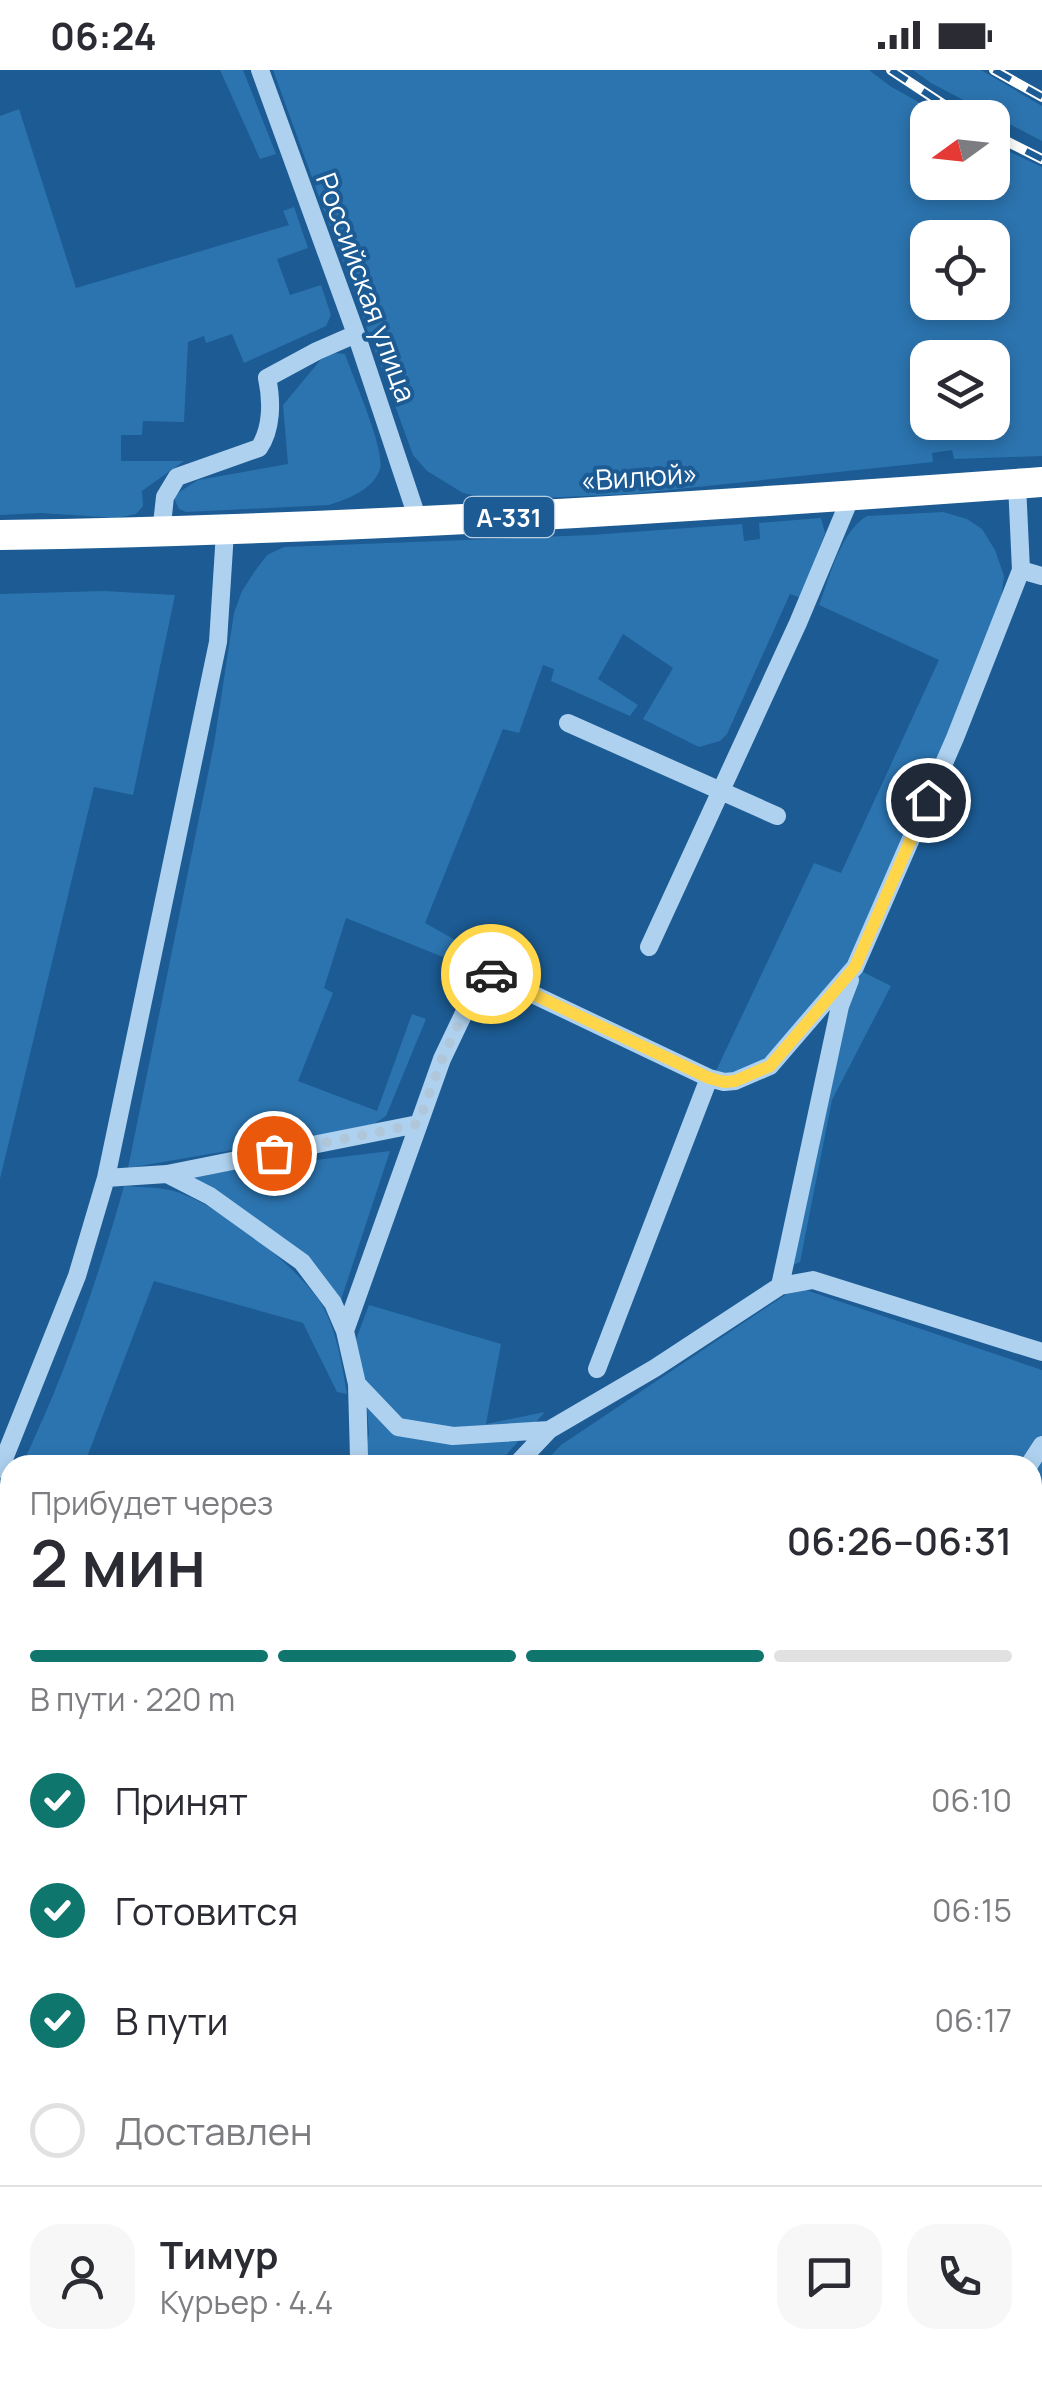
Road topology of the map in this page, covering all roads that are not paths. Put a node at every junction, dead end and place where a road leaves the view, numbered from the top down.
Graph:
1 (260, 70) edge
2 (356, 334) junction
3 (1034, 484) edge
4 (852, 494) junction
5 (420, 523) junction
6 (226, 532) junction
7 (162, 533) junction
8 (0, 535) edge
9 (1021, 570) junction
10 (1042, 576) edge
11 (568, 723) dead end
12 (722, 790) junction
13 (777, 816) dead end
14 (649, 947) dead end
15 (855, 967) junction
16 (709, 1078) junction
17 (418, 1124) junction
18 (167, 1174) junction
19 (106, 1178) junction
20 (780, 1286) junction
21 (346, 1331) junction
22 (1042, 1352) edge
23 (597, 1369) dead end
24 (357, 1384) junction
25 (549, 1430) junction
26 (6, 1455) edge
27 (359, 1455) edge
28 (525, 1455) edge

1 - 2 street, Российская улица
2 - 5 street, Российская улица
2 - 7 street
3 - 4 highway, «Вилюй» / А-331
3 - 9 street
4 - 5 highway, «Вилюй» / А-331
4 - 12 street
5 - 6 highway, «Вилюй» / А-331
6 - 7 highway, «Вилюй» / А-331
6 - 19 street
7 - 8 highway, «Вилюй» / А-331
9 - 10 street
9 - 15 street
11 - 12 street
12 - 13 street
12 - 14 street
15 - 16 street
15 - 20 street
16 - 17 street
16 - 23 street
17 - 18 street
17 - 21 street
18 - 19 street
18 - 21 street
19 - 26 street
20 - 22 street
20 - 25 street
21 - 24 street
24 - 25 street
24 - 27 street
25 - 28 street

